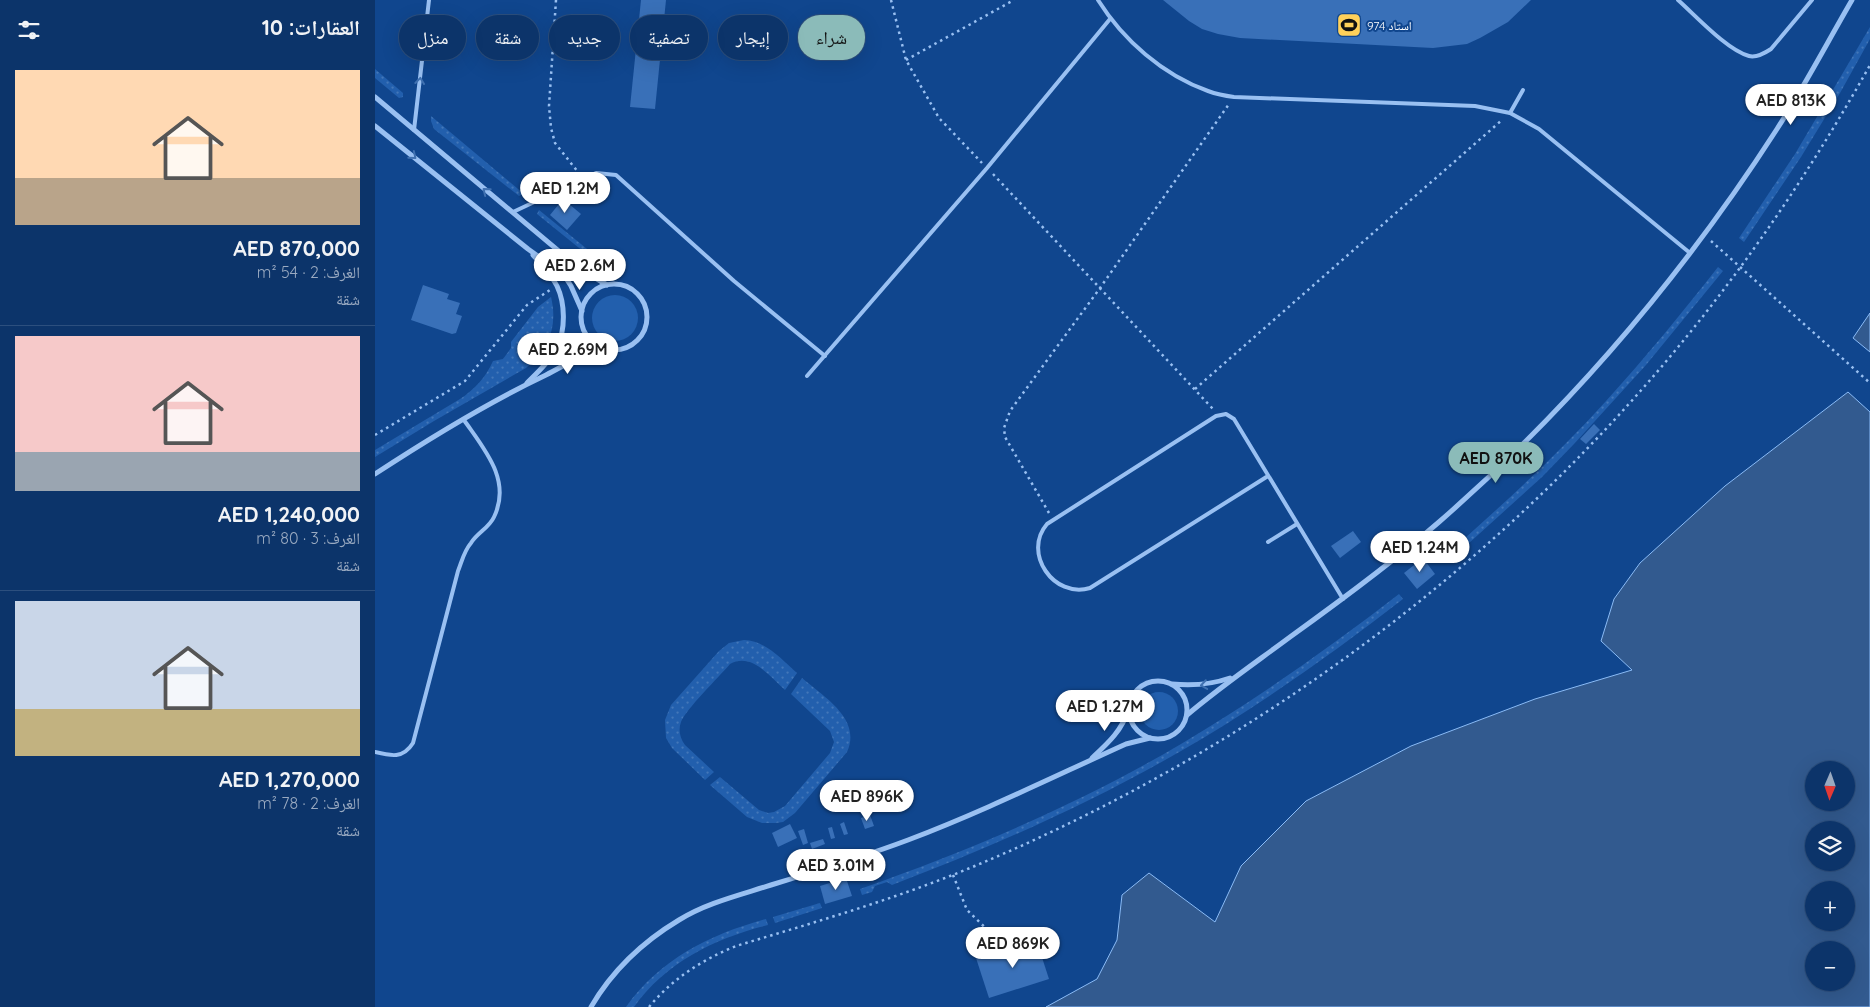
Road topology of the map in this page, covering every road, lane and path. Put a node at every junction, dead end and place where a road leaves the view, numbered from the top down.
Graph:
1 (429, 0) edge
2 (556, 0) edge
3 (891, 0) edge
4 (1014, 0) edge
5 (1098, 0) edge
6 (1678, 0) edge
7 (1812, 0) edge
8 (1852, 0) edge
9 (1110, 19) junction
10 (906, 60) junction
11 (1523, 90) dead end
12 (375, 97) edge
13 (1234, 98) junction
14 (1510, 113) junction
15 (375, 126) edge
16 (414, 130) junction
17 (987, 168) junction
18 (583, 178) junction
19 (513, 212) junction
20 (1704, 236) junction
21 (528, 249) junction
22 (1690, 253) junction
23 (607, 285) junction
24 (557, 287) junction
25 (1100, 288) junction
26 (582, 311) junction
27 (605, 348) junction
28 (825, 356) junction
29 (807, 376) dead end
30 (1870, 382) edge
31 (525, 385) junction
32 (1195, 389) junction
33 (1216, 416) junction
34 (464, 420) junction
35 (375, 435) edge
36 (375, 474) edge
37 (1268, 476) junction
38 (1054, 520) junction
39 (1297, 524) junction
40 (1268, 542) dead end
41 (1343, 599) junction
42 (1235, 676) junction
43 (1172, 684) junction
44 (1129, 708) junction
45 (1187, 716) junction
46 (1150, 738) junction
47 (375, 752) edge
48 (1088, 761) junction
49 (953, 875) dead end
50 (1003, 945) dead end
51 (591, 1007) edge

16 -> 1 lane
2 - 18 path
3 - 10 path
4 - 10 path
5 - 9 lane
6 - 7 lane
8 - 20 street
9 - 13 lane
9 - 17 lane
10 - 17 path
11 - 14 lane
12 - 16 street
13 - 14 lane
13 - 25 path
14 - 22 lane
14 - 32 path
15 -> 21 street
19 -> 16 street
17 - 25 path
17 - 28 lane
18 - 19 lane
18 - 28 lane
19 - 23 street
20 - 22 street
20 - 30 path
21 - 24 street
21 - 26 street
22 - 41 street
23 - 26 street
23 - 27 street
24 - 31 street
24 - 35 path
25 - 32 path
25 - 38 path
26 - 27 street
27 - 31 street
28 - 29 lane
31 - 34 street
32 - 33 path
33 - 37 lane
33 - 38 lane
34 - 36 street
34 - 47 lane
37 - 38 lane
37 - 39 lane
39 - 40 lane
39 - 41 lane
41 - 42 street
42 -> 43 street
42 - 45 street
43 - 44 street
43 - 45 street
44 - 46 street
44 - 48 street
45 - 46 street
46 - 48 street
48 - 51 street
49 - 50 path

